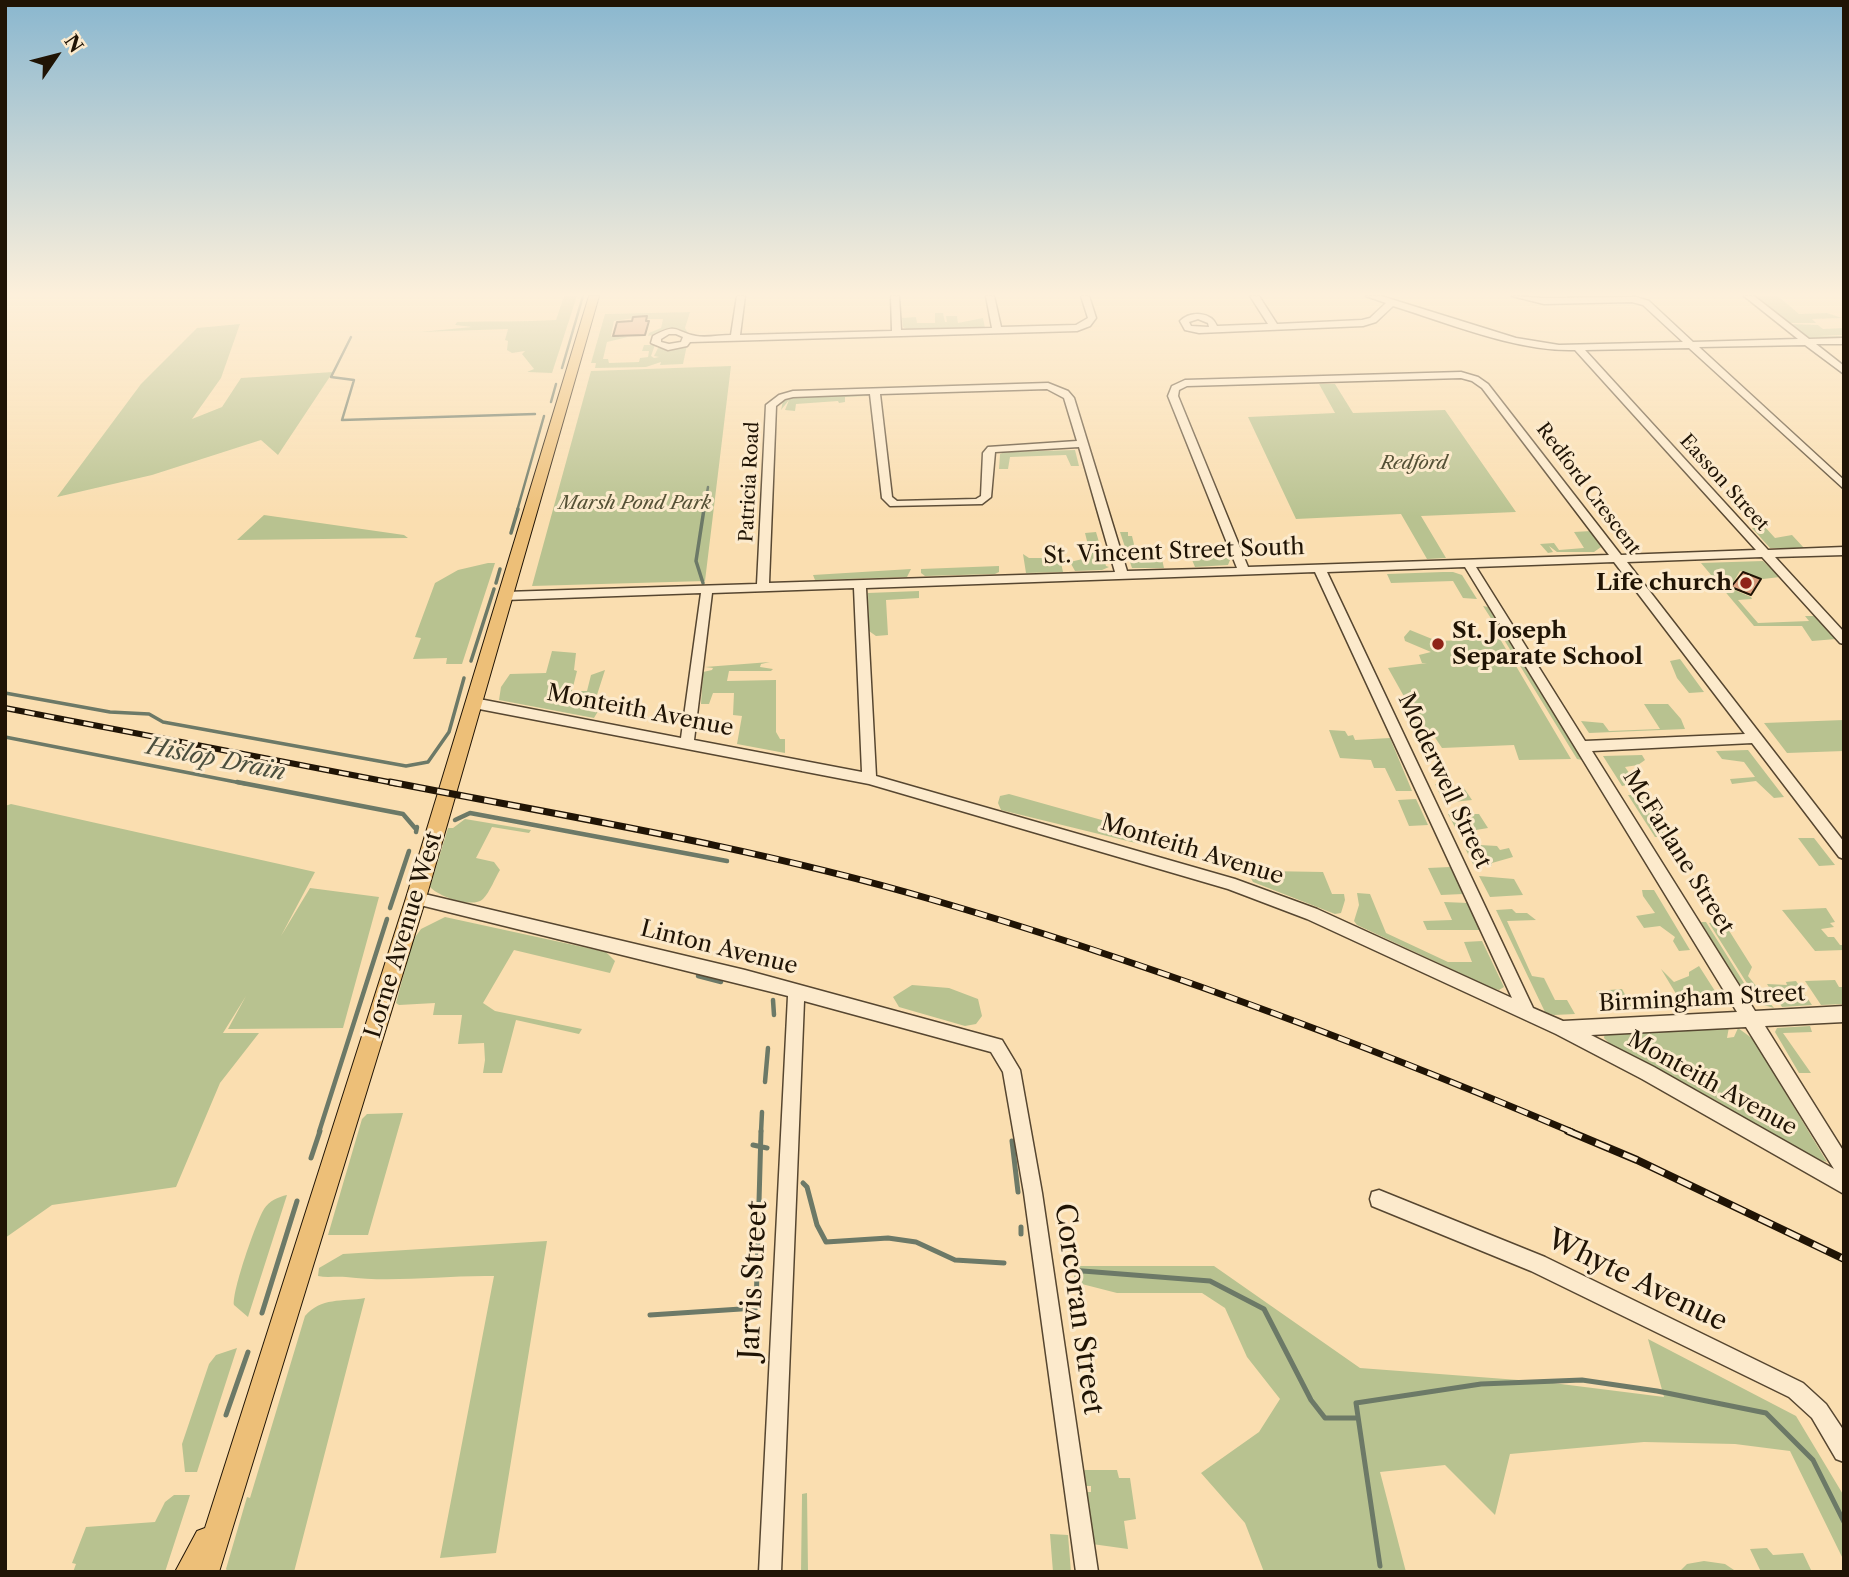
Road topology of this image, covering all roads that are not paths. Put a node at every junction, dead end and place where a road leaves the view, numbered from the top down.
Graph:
1 (572, 370) edge
2 (1598, 370) edge
3 (1721, 370) edge
4 (875, 392) junction
5 (1082, 444) junction
6 (1844, 486) edge
7 (1844, 551) edge
8 (1764, 553) junction
9 (1617, 558) junction
10 (1468, 563) junction
11 (1319, 568) junction
12 (1244, 571) junction
13 (1122, 575) junction
14 (860, 584) junction
15 (763, 587) junction
16 (707, 589) junction
17 (505, 596) junction
18 (1844, 640) edge
19 (474, 703) junction
20 (1756, 738) junction
21 (687, 744) junction
22 (1583, 746) junction
23 (869, 779) junction
24 (1844, 853) edge
25 (416, 898) junction
26 (796, 990) junction
27 (1527, 1013) junction
28 (1844, 1014) edge
29 (1753, 1019) junction
30 (1562, 1029) junction
31 (1004, 1056) joint
32 (1844, 1169) edge
33 (1844, 1185) edge
34 (1379, 1199) dead end
35 (1844, 1451) edge
36 (222, 1514) junction
37 (189, 1572) edge
38 (205, 1572) edge
39 (770, 1572) edge
40 (1087, 1572) edge

1 - 17 main road, Lorne Avenue West
2 - 8 street, Easson Street
3 - 6 street
4 - 5 street, Patricia Road
4 - 5 street
4 - 15 street, Patricia Road
5 - 13 street, Patricia Road
7 - 8 street, St. Vincent Street South
8 - 9 street, St. Vincent Street South
8 - 18 street, Easson Street
9 - 10 street, St. Vincent Street South
9 - 12 street, Redford Crescent
9 - 20 street, Redford Crescent
10 - 11 street, St. Vincent Street South
10 - 22 street, McFarlane Street
11 - 12 street, St. Vincent Street South
11 - 27 street, Moderwell Street
12 - 13 street, St. Vincent Street South
13 - 14 street, St. Vincent Street South
14 - 15 street, St. Vincent Street South
14 - 23 street
15 - 16 street, St. Vincent Street South
16 - 17 street, St. Vincent Street South
16 - 21 street
17 - 19 main road, Lorne Avenue West
19 - 21 street, Monteith Avenue
19 - 25 main road, Lorne Avenue West
20 - 22 street
20 - 24 street, Redford Crescent
21 - 23 street, Monteith Avenue
22 - 29 street, McFarlane Street
23 - 27 street, Monteith Avenue
25 - 26 street, Linton Avenue
25 - 36 main road, Lorne Avenue West
26 - 31 street, Linton Avenue
26 - 39 street, Jarvis Street
27 - 30 street, Monteith Avenue
28 - 29 street, Birmingham Street
29 - 30 street, Birmingham Street
29 - 32 street, McFarlane Street
30 - 33 street, Monteith Avenue
31 - 40 street, Corcoran Street
34 - 35 street, Whyte Avenue
36 - 37 main road
36 - 38 main road, Lorne Avenue West

